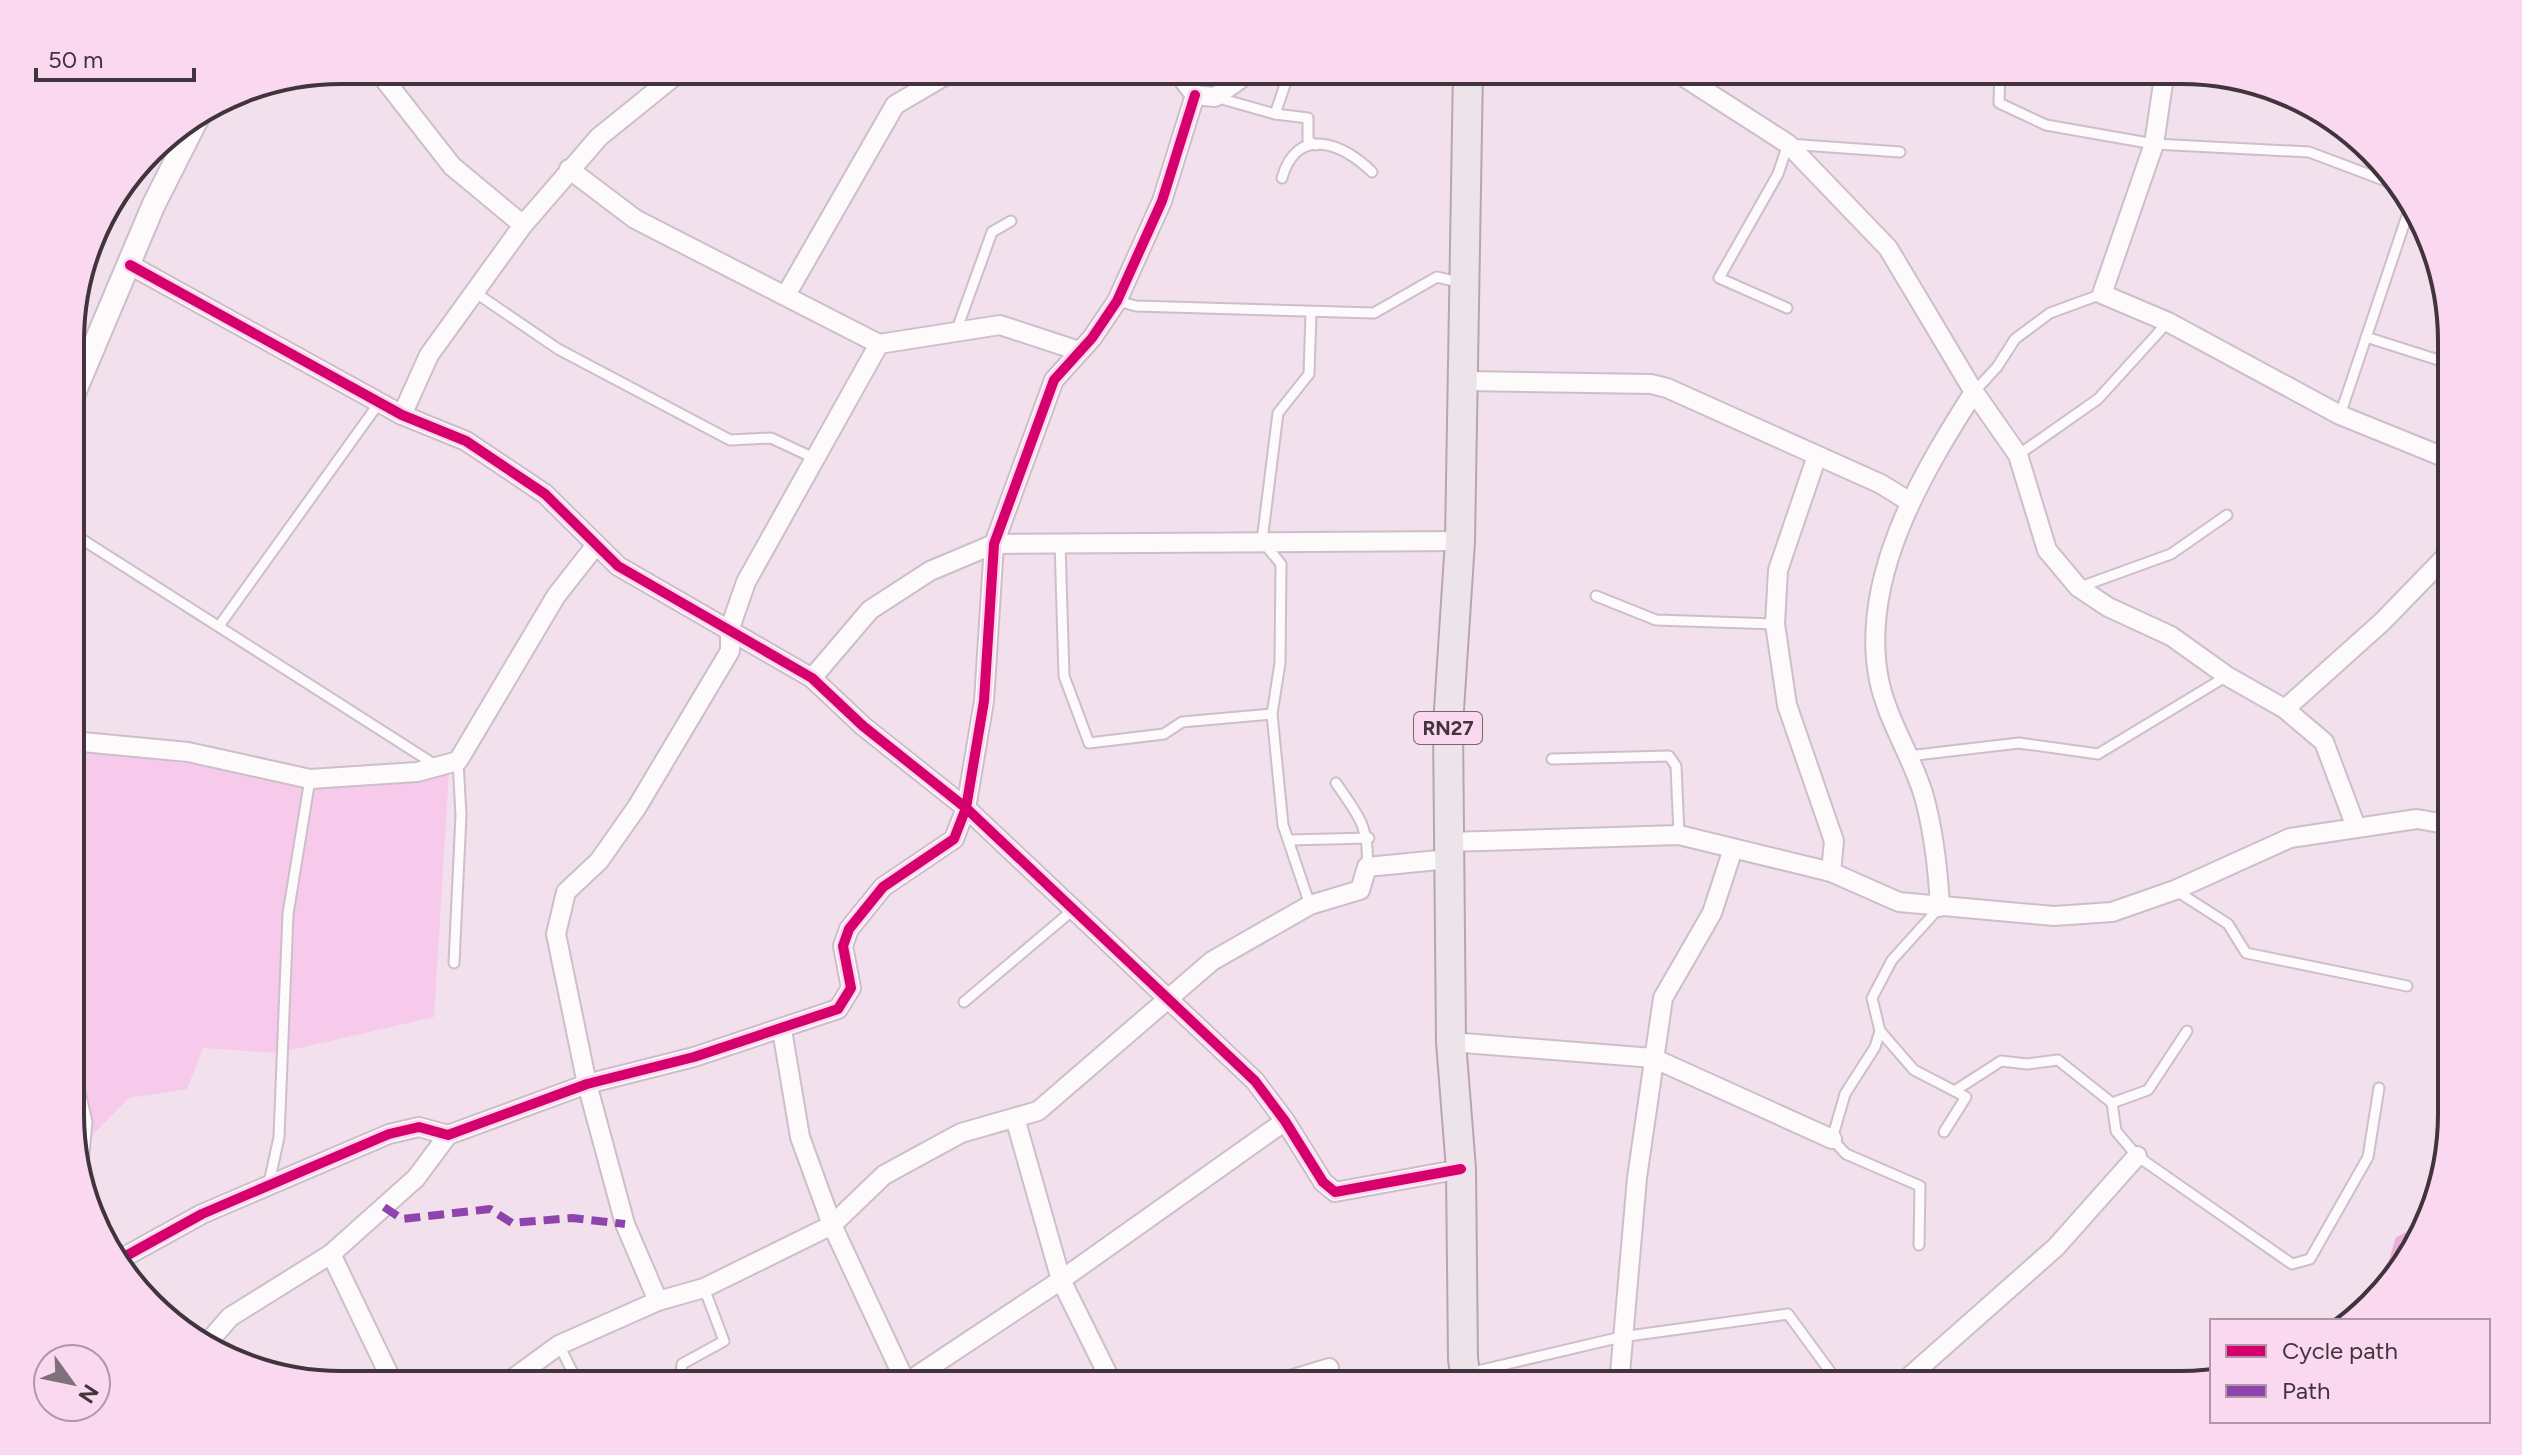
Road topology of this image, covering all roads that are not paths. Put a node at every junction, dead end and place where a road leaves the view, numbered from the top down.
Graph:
1 (1285, 84) edge
2 (1468, 84) edge
3 (1695, 84) edge
4 (2000, 84) edge
5 (2163, 84) edge
6 (389, 85) edge
7 (664, 85) edge
8 (930, 85) edge
9 (1187, 85) edge
10 (1232, 85) edge
11 (1195, 95) junction
12 (1215, 97) junction
13 (1275, 114) junction
14 (189, 134) edge
15 (1788, 144) junction
16 (2154, 144) junction
17 (1316, 145) junction
18 (1900, 152) dead end
19 (569, 169) junction
20 (1372, 172) dead end
21 (1282, 178) dead end
22 (2380, 179) edge
23 (2406, 219) edge
24 (1011, 221) dead end
25 (523, 225) junction
26 (130, 265) junction
27 (1465, 284) junction
28 (473, 291) junction
29 (2102, 294) junction
30 (786, 295) junction
31 (1117, 301) junction
32 (1787, 308) dead end
33 (1311, 313) junction
34 (2168, 322) junction
35 (957, 329) junction
36 (2366, 337) junction
37 (879, 344) junction
38 (1079, 351) junction
39 (2437, 360) edge
40 (84, 370) edge
41 (1464, 381) junction
42 (1974, 392) junction
43 (379, 403) junction
44 (402, 415) junction
45 (2340, 415) junction
46 (2437, 454) edge
47 (2018, 455) junction
48 (1817, 456) junction
49 (816, 459) junction
50 (1910, 502) junction
51 (2227, 515) dead end
52 (84, 541) edge
53 (1262, 541) junction
54 (1460, 541) junction
55 (1060, 543) junction
56 (994, 544) junction
57 (596, 545) junction
58 (2437, 567) edge
59 (2078, 587) junction
60 (1596, 596) dead end
61 (1775, 624) junction
62 (219, 626) junction
63 (730, 628) junction
64 (2227, 676) junction
65 (812, 678) junction
66 (2285, 709) junction
67 (1272, 714) junction
68 (84, 742) edge
69 (1908, 756) junction
70 (1552, 759) dead end
71 (458, 761) junction
72 (438, 766) junction
73 (310, 779) junction
74 (1336, 783) dead end
75 (966, 808) junction
76 (2437, 823) edge
77 (2356, 827) junction
78 (1679, 835) junction
79 (1369, 838) junction
80 (1290, 840) junction
81 (1733, 849) junction
82 (1448, 850) junction
83 (1367, 867) junction
84 (1831, 872) junction
85 (2175, 890) junction
86 (1310, 905) junction
87 (1940, 907) junction
88 (1073, 910) junction
89 (454, 963) dead end
90 (2407, 986) dead end
91 (1169, 998) junction
92 (964, 1002) dead end
93 (782, 1030) junction
94 (1880, 1031) junction
95 (2187, 1031) dead end
96 (1451, 1042) junction
97 (1653, 1058) junction
98 (587, 1084) junction
99 (2379, 1088) dead end
100 (1956, 1090) junction
101 (2112, 1103) junction
102 (84, 1109) edge
103 (1015, 1118) junction
104 (1285, 1121) junction
105 (1944, 1132) dead end
106 (448, 1135) junction
107 (85, 1138) edge
108 (1832, 1139) junction
109 (2137, 1156) junction
110 (1461, 1169) junction
111 (269, 1183) junction
112 (832, 1225) junction
113 (1919, 1245) dead end
114 (331, 1254) junction
115 (126, 1256) edge
116 (1061, 1280) junction
117 (704, 1288) junction
118 (658, 1301) junction
119 (213, 1337) edge
120 (1621, 1337) junction
121 (559, 1345) junction
122 (1329, 1368) dead end
123 (1321, 1370) edge
124 (1466, 1370) edge
125 (1498, 1370) edge
126 (1620, 1370) edge
127 (1829, 1370) edge
128 (1917, 1370) edge
129 (387, 1371) edge
130 (523, 1371) edge
131 (572, 1371) edge
132 (681, 1371) edge
133 (898, 1371) edge
134 (924, 1371) edge
135 (1106, 1371) edge

1 - 13 lane
2 - 27 main road, RN27
3 - 15 street
4 - 16 lane
5 - 16 street
6 - 25 street
7 - 19 street
8 - 30 street
9 - 11 street
10 - 12 street
11 - 12 street
11 - 31 street
12 - 13 lane
13 - 17 lane
14 - 26 street
15 - 18 lane
15 - 32 lane
15 - 42 street
16 - 22 lane
16 - 29 street
17 - 20 lane
17 - 21 lane
19 - 25 street
19 - 30 street
23 - 36 lane
24 - 35 lane
25 - 28 street
26 - 40 street
26 - 43 street
27 - 33 lane
27 - 41 main road, RN27
28 - 44 street
28 - 49 lane
29 - 34 street
29 - 42 lane
30 - 37 street
31 - 33 lane
31 - 38 street
33 - 53 lane
34 - 45 street
34 - 47 lane
35 - 37 street
35 - 38 street
36 - 39 lane
36 - 45 lane
37 - 49 street
38 - 56 street
41 - 48 street
41 - 54 main road, RN27
42 - 47 street
42 - 50 street
43 - 44 street
43 - 62 lane
44 - 57 street
45 - 46 street
47 - 59 street
48 - 50 street
48 - 61 street
49 - 63 street
50 - 69 street
51 - 59 lane
52 - 62 lane
53 - 54 street
53 - 55 street
53 - 67 lane
54 - 82 main road, RN27
55 - 56 street
55 - 67 lane
56 - 65 street
56 - 75 street
57 - 63 street
57 - 71 street
58 - 66 street
59 - 64 street
60 - 61 lane
61 - 84 street
62 - 72 lane
63 - 65 street
63 - 98 street
64 - 66 street
64 - 69 lane
65 - 75 street
66 - 77 street
67 - 80 lane
68 - 73 street
69 - 87 street
70 - 78 lane
71 - 72 street
71 - 89 lane
72 - 73 street
73 - 111 lane
74 - 79 lane
75 - 88 street
75 - 93 street
76 - 77 street
77 - 85 street
78 - 81 street
78 - 82 street
79 - 80 lane
79 - 83 lane
80 - 86 lane
81 - 84 street
81 - 97 street
82 - 83 street
82 - 96 main road, RN27
83 - 86 street
84 - 87 street
85 - 87 street
85 - 90 lane
86 - 91 street
87 - 94 lane
88 - 91 street
88 - 92 lane
91 - 103 street
91 - 104 street
93 - 98 street
93 - 112 street
94 - 100 lane
94 - 108 lane
95 - 101 lane
96 - 97 street
96 - 110 main road, RN27
97 - 108 street
97 - 120 street
98 - 106 street
98 - 118 street
99 - 109 lane
100 - 101 lane
100 - 105 lane
101 - 109 lane
102 - 107 lane
103 - 112 street
103 - 116 street
104 - 110 street
104 - 116 street
106 - 111 street
106 - 114 street
108 - 113 lane
109 - 128 street
110 - 124 main road, RN27
111 - 115 street
112 - 117 street
112 - 133 street
114 - 119 street
114 - 129 street
116 - 134 street
116 - 135 street
117 - 118 street
117 - 132 lane
118 - 121 street
120 - 125 lane
120 - 126 street
120 - 127 lane
121 - 130 street
121 - 131 lane
122 - 123 street

